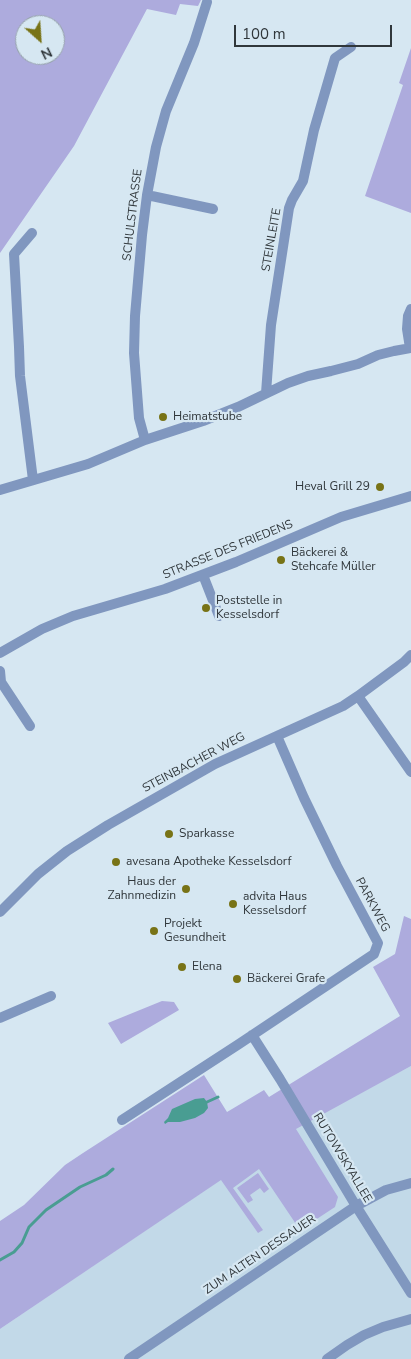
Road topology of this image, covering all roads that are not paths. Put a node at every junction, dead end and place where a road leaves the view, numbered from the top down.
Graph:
1 (207, 2) dead end
2 (351, 47) dead end
3 (147, 195) junction
4 (213, 209) dead end
5 (32, 233) dead end
6 (411, 309) edge
7 (410, 348) edge
8 (266, 393) junction
9 (145, 440) junction
10 (33, 480) junction
11 (0, 490) edge
12 (411, 496) edge
13 (203, 575) junction
14 (219, 616) dead end
15 (0, 653) edge
16 (411, 654) edge
17 (0, 671) edge
18 (1, 683) edge
19 (358, 696) junction
20 (30, 726) dead end
21 (277, 736) junction
22 (411, 772) edge
23 (0, 912) edge
24 (51, 996) dead end
25 (0, 1018) edge
26 (252, 1036) junction
27 (122, 1120) dead end
28 (411, 1183) edge
29 (356, 1206) junction
30 (411, 1292) edge
31 (411, 1319) edge
32 (129, 1359) edge
33 (327, 1359) edge

1 - 3 street, SCHULSTRASSE
2 - 8 street, STEINLEITE
3 - 4 street
3 - 9 street, SCHULSTRASSE
5 - 10 street
6 - 7 street
7 - 8 street
8 - 9 street
9 - 10 street
10 - 11 street
12 - 13 street, STRASSE DES FRIEDENS
13 - 14 street
13 - 15 street, STRASSE DES FRIEDENS
16 - 19 street, STEINBACHER WEG
17 - 18 street
18 - 20 street
19 - 21 street, STEINBACHER WEG
19 - 22 street
21 - 23 street, STEINBACHER WEG
21 - 26 street, PARKWEG
24 - 25 street
26 - 27 street, PARKWEG
26 - 29 street, RUTOWSKYALLEE
28 - 29 street, ZUM ALTEN DESSAUER
29 - 30 street, RUTOWSKYALLEE
29 - 32 street, ZUM ALTEN DESSAUER
31 - 33 street

